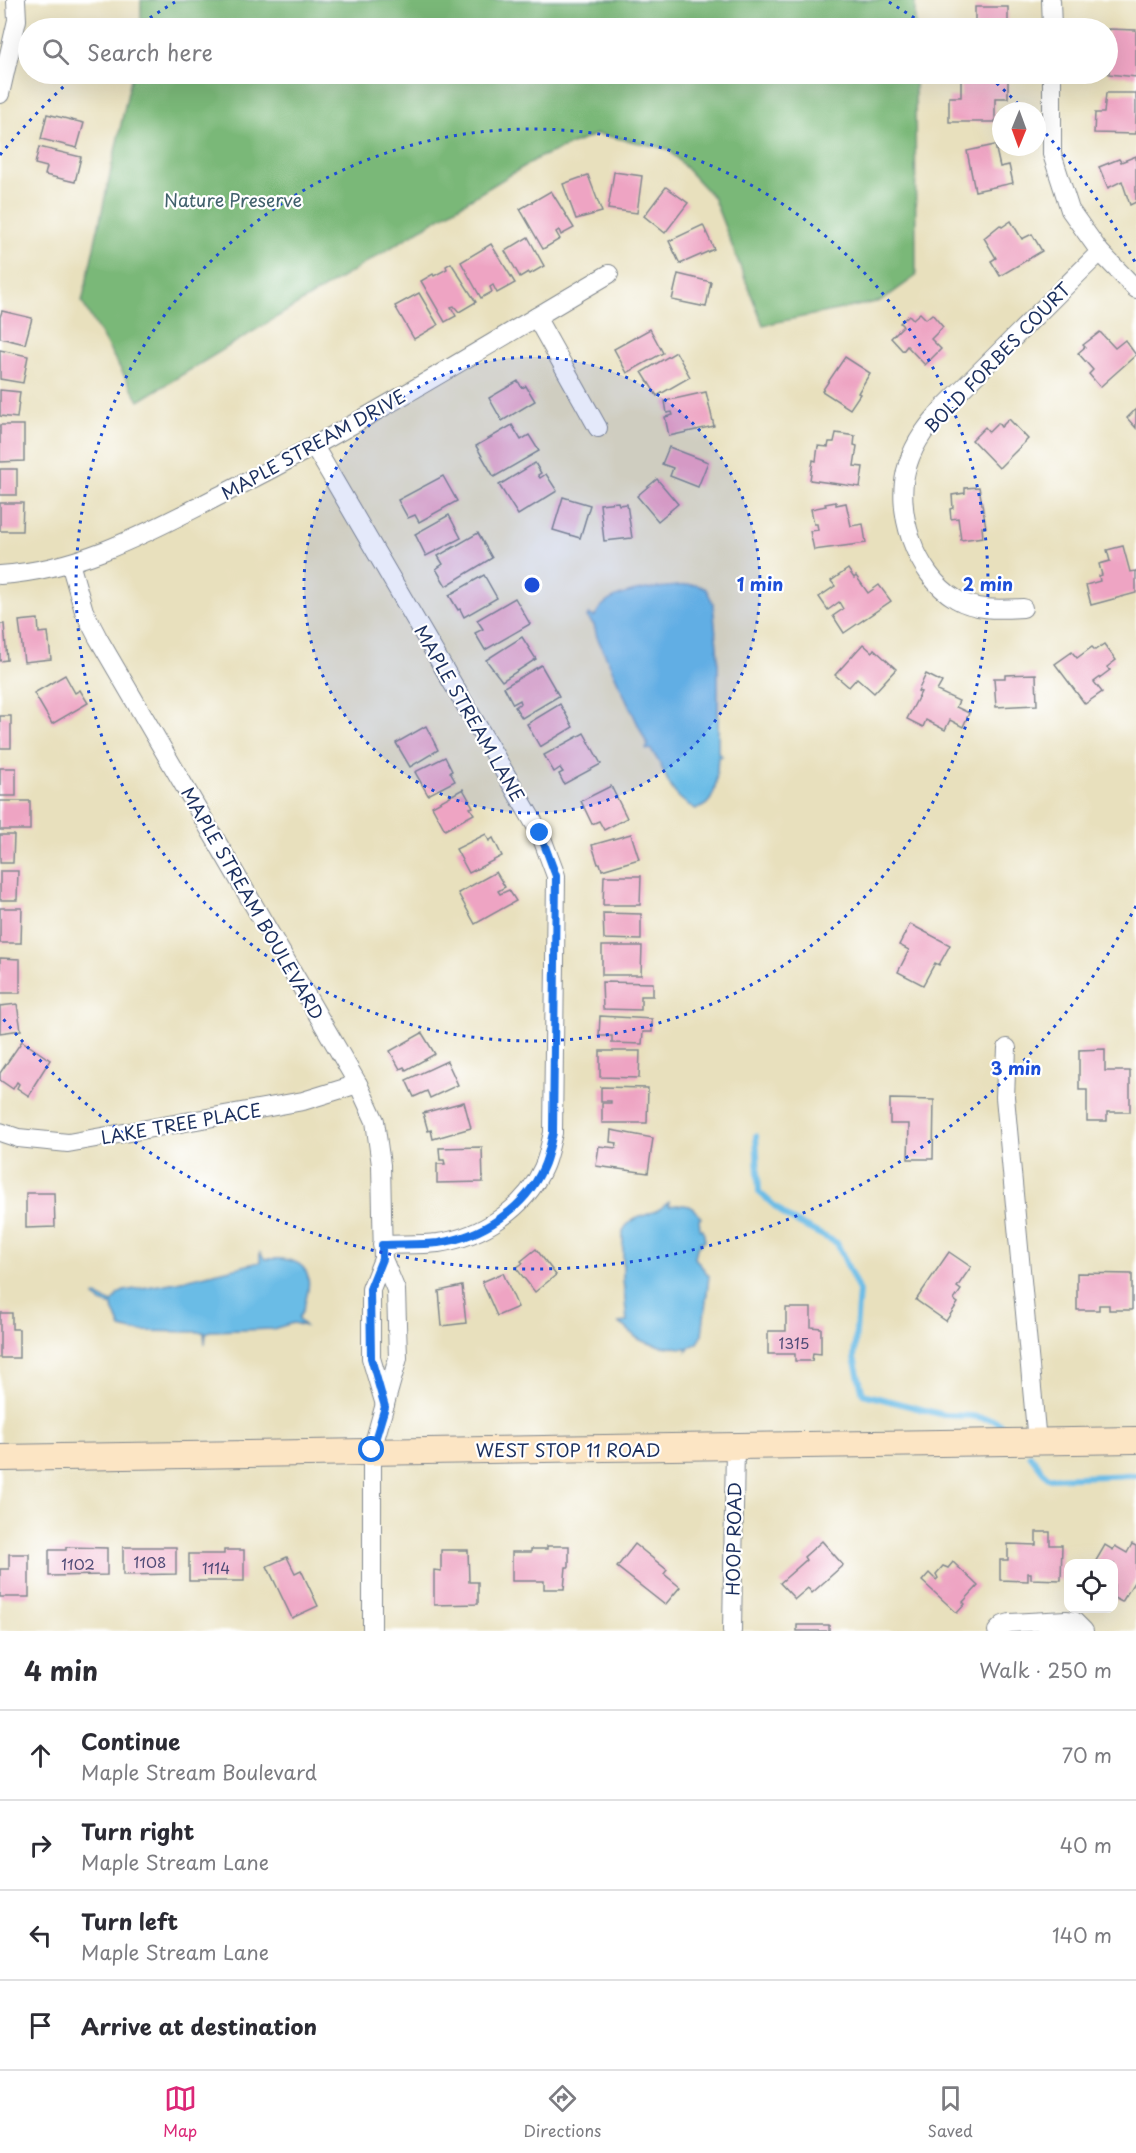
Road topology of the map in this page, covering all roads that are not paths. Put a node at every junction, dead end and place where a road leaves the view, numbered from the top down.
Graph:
1 (16, 0) edge
2 (1052, 0) edge
3 (1052, 18) edge
4 (1052, 84) edge
5 (0, 94) edge
6 (1100, 252) junction
7 (609, 274) dead end
8 (1136, 289) edge
9 (536, 317) junction
10 (598, 428) dead end
11 (314, 446) junction
12 (70, 563) junction
13 (0, 575) edge
14 (1023, 608) dead end
15 (1007, 1048) dead end
16 (358, 1084) junction
17 (0, 1134) edge
18 (382, 1252) junction
19 (385, 1407) junction
20 (1136, 1440) edge
21 (1037, 1442) junction
22 (735, 1447) junction
23 (372, 1450) junction
24 (0, 1458) edge
25 (372, 1631) edge
26 (732, 1631) edge
27 (997, 1631) edge
28 (1084, 1631) edge

1 - 5 street
2 - 3 street
4 - 6 street
6 - 8 street
6 - 14 street, BOLD FORBES COURT
7 - 9 street, MAPLE STREAM DRIVE
9 - 10 street
9 - 11 street, MAPLE STREAM DRIVE
11 - 12 street, MAPLE STREAM DRIVE
11 - 18 street, MAPLE STREAM LANE
12 - 13 street, MAPLE STREAM DRIVE
12 - 16 street, MAPLE STREAM BOULEVARD
15 - 21 street
16 - 17 street, LAKE TREE PLACE
16 - 18 street, MAPLE STREAM BOULEVARD
18 - 19 street, MAPLE STREAM BOULEVARD
18 - 19 street, MAPLE STREAM BOULEVARD
19 - 23 street, MAPLE STREAM BOULEVARD
20 - 21 main road, WEST STOP 11 ROAD
21 - 22 main road, WEST STOP 11 ROAD
22 - 23 main road, WEST STOP 11 ROAD
22 - 26 street, HOOP ROAD
23 - 24 main road, WEST STOP 11 ROAD
23 - 25 street, MAPLE STREAM BOULEVARD
27 - 28 street

